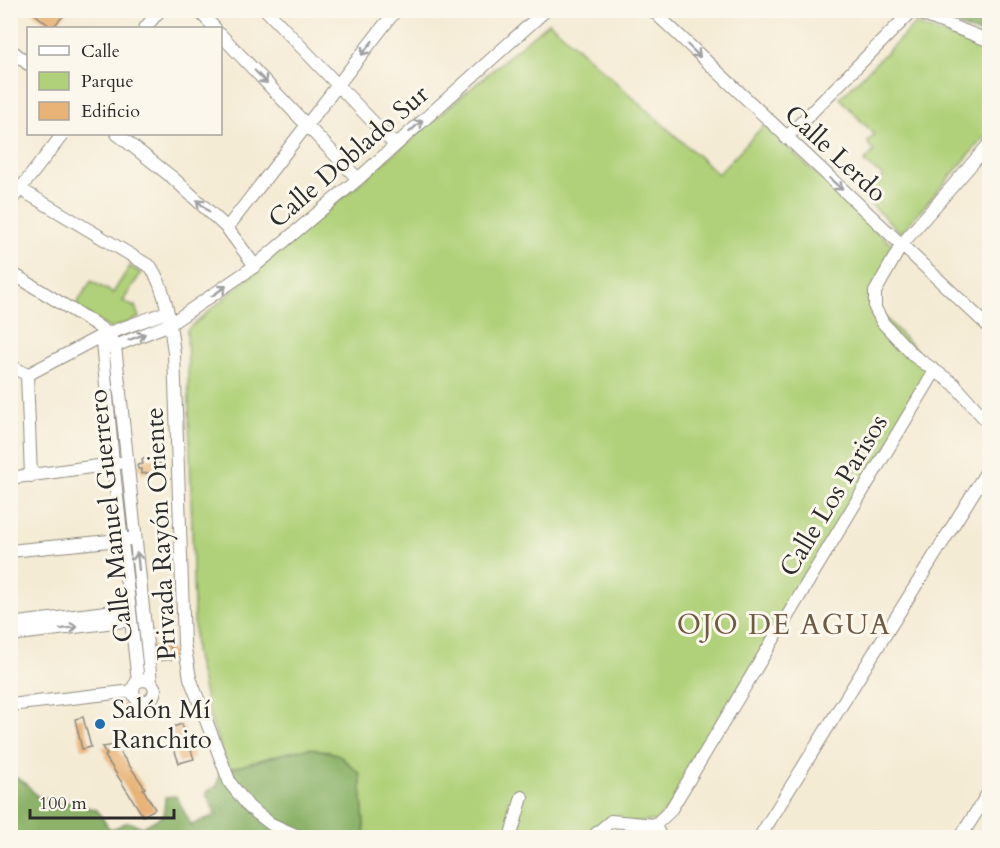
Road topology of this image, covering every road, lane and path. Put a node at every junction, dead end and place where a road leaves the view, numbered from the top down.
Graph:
1 (160, 10) edge
2 (198, 10) edge
3 (266, 10) edge
4 (396, 10) edge
5 (546, 10) edge
6 (652, 10) edge
7 (911, 11) edge
8 (146, 27) edge
9 (214, 27) edge
10 (222, 36) edge
11 (990, 41) edge
12 (10, 50) edge
13 (27, 63) edge
14 (338, 86) junction
15 (308, 125) junction
16 (62, 135) edge
17 (118, 135) edge
18 (786, 138) junction
19 (990, 143) edge
20 (395, 145) junction
21 (358, 178) junction
22 (16, 186) edge
23 (10, 202) edge
24 (227, 228) junction
25 (902, 244) junction
26 (255, 266) junction
27 (10, 272) edge
28 (169, 318) junction
29 (987, 321) edge
30 (104, 338) junction
31 (10, 365) edge
32 (935, 371) junction
33 (27, 375) junction
34 (990, 425) edge
35 (127, 462) junction
36 (113, 463) junction
37 (990, 466) edge
38 (31, 476) junction
39 (10, 478) edge
40 (121, 539) junction
41 (136, 539) junction
42 (10, 551) edge
43 (131, 614) junction
44 (10, 624) edge
45 (10, 635) edge
46 (151, 682) junction
47 (135, 686) junction
48 (10, 705) edge
49 (990, 790) edge
50 (522, 797) dead end
51 (655, 825) junction
52 (302, 837) edge
53 (510, 837) edge
54 (591, 837) edge
55 (661, 837) edge
56 (759, 837) edge
57 (960, 837) edge

1 - 8 street
2 - 9 street
3 - 14 street
4 -> 14 street
20 -> 5 street, Calle Doblado Sur
6 -> 18 street, Calle Lerdo
7 - 11 street
7 - 18 street
10 -> 15 street
12 - 13 street
14 - 15 street
14 - 20 street
15 - 21 street
15 - 24 street
16 - 22 street
24 -> 17 street
18 -> 25 street, Calle Lerdo
19 - 25 street
20 - 21 street, Calle Doblado Sur
21 - 26 street, Calle Doblado Sur
22 - 23 street
22 - 28 street, Privada Rayón Oriente
24 - 26 street
25 - 29 street, Calle Lerdo
25 - 32 street
28 -> 26 street, Calle Doblado Sur
27 - 30 street
28 - 30 street
28 - 52 street, Privada Rayón Oriente
30 - 33 street
30 - 35 street, Calle Manuel Guerrero
30 - 36 street, Calle Manuel Guerrero
31 - 33 street
32 - 34 street
32 - 51 street, Calle Los Parisos
33 - 38 street
35 - 36 street
35 - 41 street, Calle Manuel Guerrero
36 - 38 street
36 - 40 street, Calle Manuel Guerrero
37 - 56 street
38 - 39 street
40 - 41 street
40 - 42 street
40 - 43 street, Calle Manuel Guerrero
46 -> 41 street, Calle Manuel Guerrero
43 - 44 street
45 -> 43 street
43 - 47 street, Calle Manuel Guerrero
46 - 47 street
46 - 47 street
47 - 48 street
49 - 57 street
50 - 53 street
51 - 54 street
51 - 55 street

